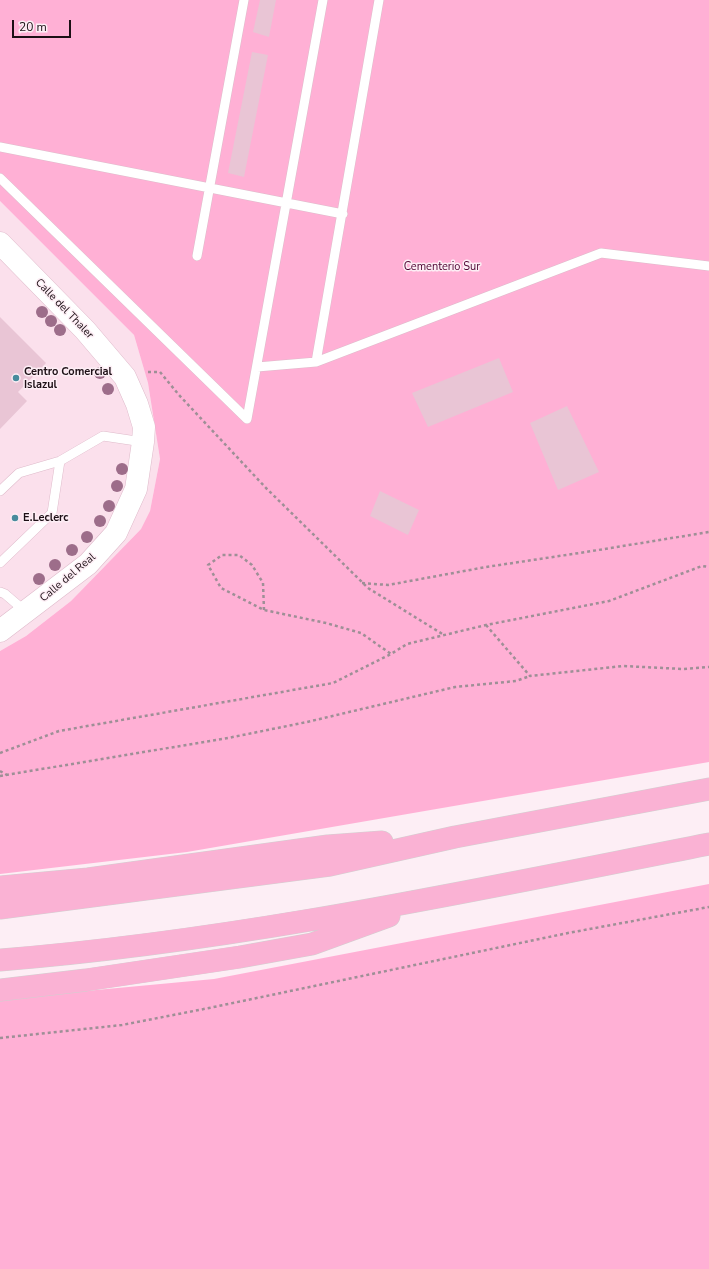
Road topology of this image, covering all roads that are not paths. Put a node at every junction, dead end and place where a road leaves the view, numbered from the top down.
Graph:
1 (244, 0) edge
2 (323, 0) edge
3 (379, 0) edge
4 (0, 147) edge
5 (0, 178) edge
6 (210, 188) junction
7 (286, 203) junction
8 (343, 214) junction
9 (0, 243) edge
10 (197, 256) dead end
11 (709, 266) edge
12 (316, 362) junction
13 (257, 367) junction
14 (125, 377) joint
15 (143, 442) junction
16 (60, 461) junction
17 (0, 491) edge
18 (0, 563) edge
19 (0, 592) edge
20 (26, 612) junction
21 (0, 631) edge
22 (709, 789) edge
23 (455, 838) junction
24 (709, 844) edge
25 (0, 887) edge
26 (447, 896) junction
27 (0, 908) edge
28 (0, 960) edge
29 (0, 990) edge

1 - 6 lane
2 - 7 lane
3 - 8 lane
4 - 6 lane
5 - 13 lane
6 - 7 lane
6 - 10 lane
7 - 8 lane
7 - 13 lane
8 - 12 lane
9 - 14 street, Calle del Thaler
11 - 12 lane
12 - 13 lane
14 - 15 street, Calle del Real
15 - 16 lane
15 - 20 street, Calle del Real
16 - 17 lane
16 - 18 lane
19 - 20 lane
20 - 21 street, Calle del Real
22 - 23 highway
23 - 25 highway
23 - 27 highway
24 - 26 highway
26 - 28 highway
26 - 29 highway

